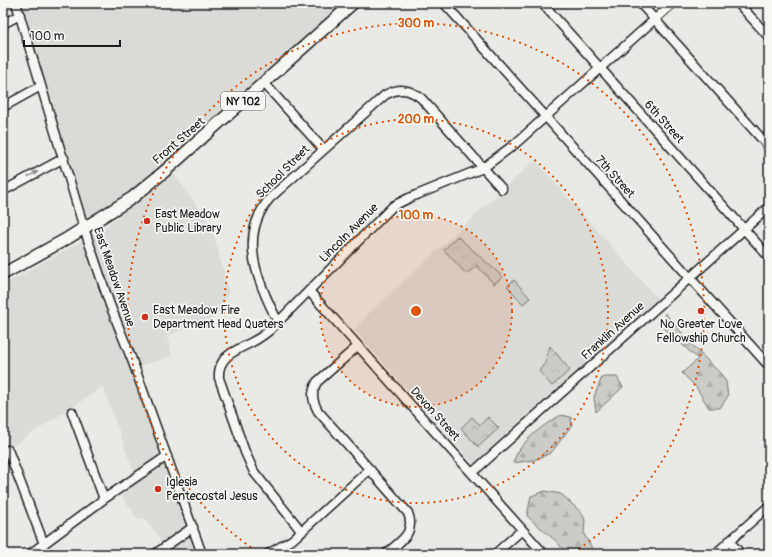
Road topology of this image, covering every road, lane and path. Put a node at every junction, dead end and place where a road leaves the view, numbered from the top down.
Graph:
1 (16, 3) edge
2 (353, 3) edge
3 (444, 3) edge
4 (542, 3) edge
5 (640, 3) edge
6 (673, 3) edge
7 (738, 3) edge
8 (20, 15) junction
9 (655, 19) junction
10 (3, 24) edge
11 (769, 37) edge
12 (600, 68) junction
13 (264, 82) junction
14 (41, 86) junction
15 (3, 107) edge
16 (546, 117) junction
17 (769, 147) edge
18 (324, 149) junction
19 (64, 158) junction
20 (483, 168) junction
21 (502, 189) dead end
22 (3, 190) edge
23 (769, 207) edge
24 (84, 228) junction
25 (744, 229) junction
26 (769, 257) edge
27 (3, 274) edge
28 (690, 278) junction
29 (309, 291) junction
30 (278, 322) junction
31 (358, 346) junction
32 (769, 366) edge
33 (72, 412) dead end
34 (8, 450) dead end
35 (167, 456) junction
36 (370, 469) junction
37 (472, 473) junction
38 (104, 499) junction
39 (769, 506) edge
40 (193, 527) junction
41 (522, 530) junction
42 (302, 532) junction
43 (729, 541) junction
44 (43, 548) edge
45 (30, 554) edge
46 (155, 554) edge
47 (202, 554) edge
48 (268, 554) edge
49 (386, 554) edge
50 (495, 554) edge
51 (544, 554) edge
52 (715, 554) edge
53 (741, 554) edge

1 - 8 street, East Meadow Avenue
2 - 13 main road, Front Street / NY 102
3 - 16 street, 7th Street
4 - 12 street, 6th Street
5 - 9 street
6 - 9 street, Lincoln Avenue
7 - 11 street
8 - 10 street
8 - 14 street, East Meadow Avenue
9 - 12 street, Lincoln Avenue
9 - 17 street
12 - 16 street, Lincoln Avenue
12 - 25 street, 6th Street
13 - 18 street
13 - 24 main road, Front Street / NY 102
14 - 15 street
14 - 19 street, East Meadow Avenue
16 - 20 street, Lincoln Avenue
16 - 28 street, 7th Street
18 - 20 street, School Street
18 - 30 street, School Street
22 -> 19 street
19 - 24 street, East Meadow Avenue
20 - 21 street
20 - 29 street, Lincoln Avenue
23 - 25 street, Franklin Avenue
24 - 27 main road, Front Street / NY 102
24 - 35 street, East Meadow Avenue
25 - 26 street, 6th Street
25 - 28 street, Franklin Avenue
28 - 32 street, 7th Street
28 - 37 street, Franklin Avenue
29 - 30 street, Lincoln Avenue
29 - 31 street, Devon Street
30 - 42 street, Lincoln Avenue
31 - 36 street
31 - 37 street, Devon Street
33 - 38 street
34 - 44 street
35 - 38 street
35 - 40 street, East Meadow Avenue
36 - 42 street
36 - 49 street
37 - 41 street, Devon Street
38 - 44 street
39 - 43 street
40 - 46 street
40 - 47 street, East Meadow Avenue
41 - 50 street
41 - 51 street, Devon Street
42 - 48 street
43 - 52 street
43 - 53 street
44 - 45 street

